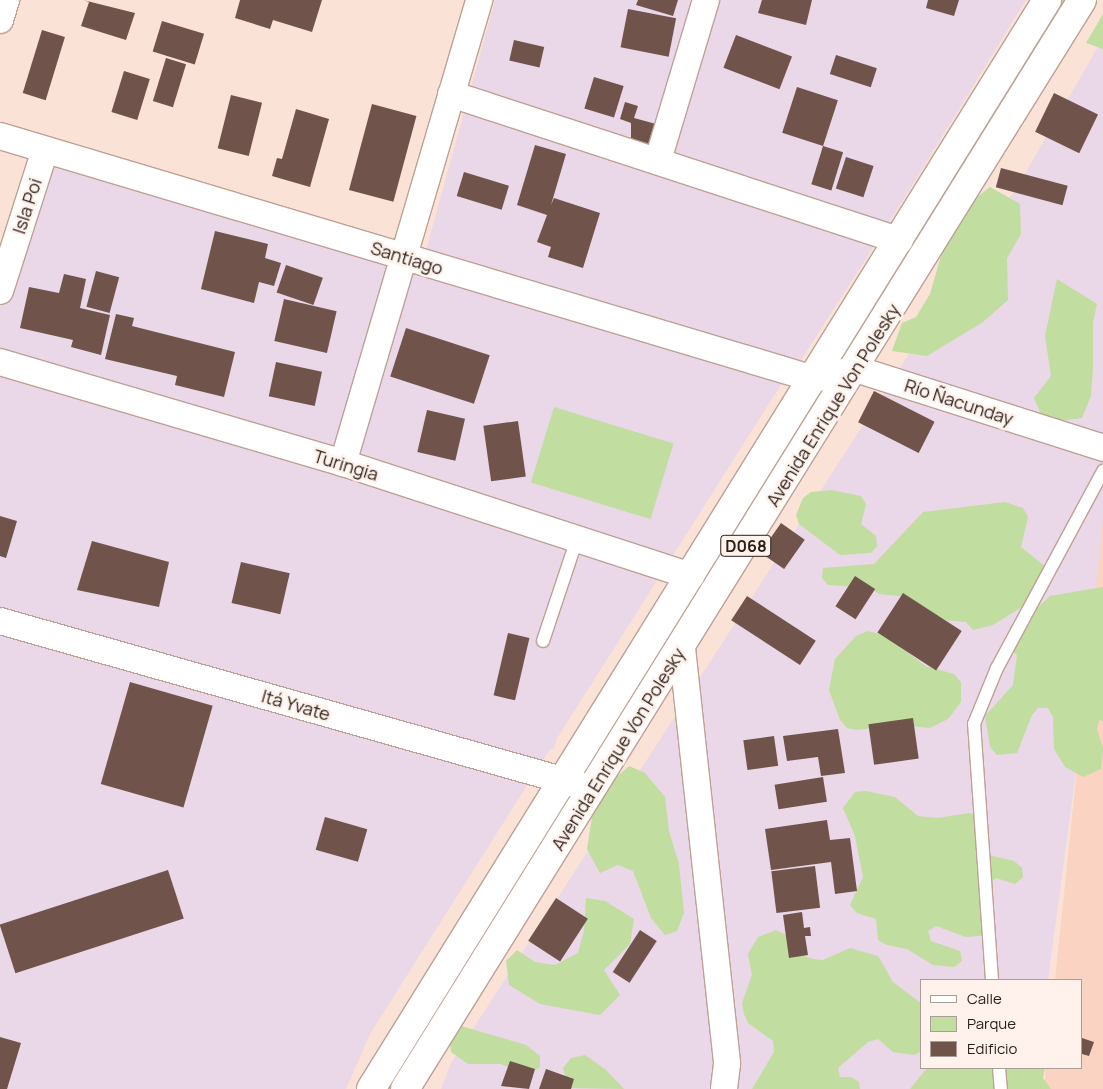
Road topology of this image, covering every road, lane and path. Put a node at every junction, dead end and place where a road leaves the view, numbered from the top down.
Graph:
1 (6, 0) edge
2 (479, 0) edge
3 (706, 0) edge
4 (1047, 0) edge
5 (1082, 0) edge
6 (0, 20) edge
7 (452, 94) junction
8 (0, 136) edge
9 (45, 150) junction
10 (658, 160) junction
11 (900, 242) junction
12 (404, 256) junction
13 (0, 291) edge
14 (0, 362) edge
15 (856, 369) junction
16 (814, 380) junction
17 (1103, 448) edge
18 (343, 463) junction
19 (1103, 471) edge
20 (577, 539) junction
21 (690, 576) junction
22 (0, 620) edge
23 (543, 640) dead end
24 (682, 648) junction
25 (562, 780) junction
26 (593, 789) junction
27 (992, 979) edge
28 (999, 1069) edge
29 (371, 1089) edge
30 (405, 1089) edge
31 (724, 1089) edge
32 (1001, 1089) edge

1 - 6 street
2 - 7 street
3 - 10 street
4 - 11 main road, Avenida Enrique Von Polesky / D068
5 - 15 main road, Avenida Enrique Von Polesky / D068
7 - 10 street
7 - 12 street
8 - 9 street, Santiago
9 - 12 street, Santiago
9 - 13 street, Isla Poi
10 - 11 street
11 - 16 main road, Avenida Enrique Von Polesky / D068
12 - 16 street, Santiago
12 - 18 street
14 - 18 street, Turingia
15 - 16 street
15 - 17 street, Río Ñacunday
15 - 24 main road, Avenida Enrique Von Polesky / D068
16 - 21 main road, Avenida Enrique Von Polesky / D068
18 - 20 street, Turingia
19 - 27 lane
20 - 21 street, Turingia
20 - 23 lane
21 - 25 main road, Avenida Enrique Von Polesky / D068
22 - 25 street, Itá Yvate
24 - 26 main road, Avenida Enrique Von Polesky / D068
24 - 31 street
25 - 26 street, Itá Yvate
25 - 29 main road, Avenida Enrique Von Polesky / D068
26 - 30 main road, Avenida Enrique Von Polesky / D068
28 - 32 lane

